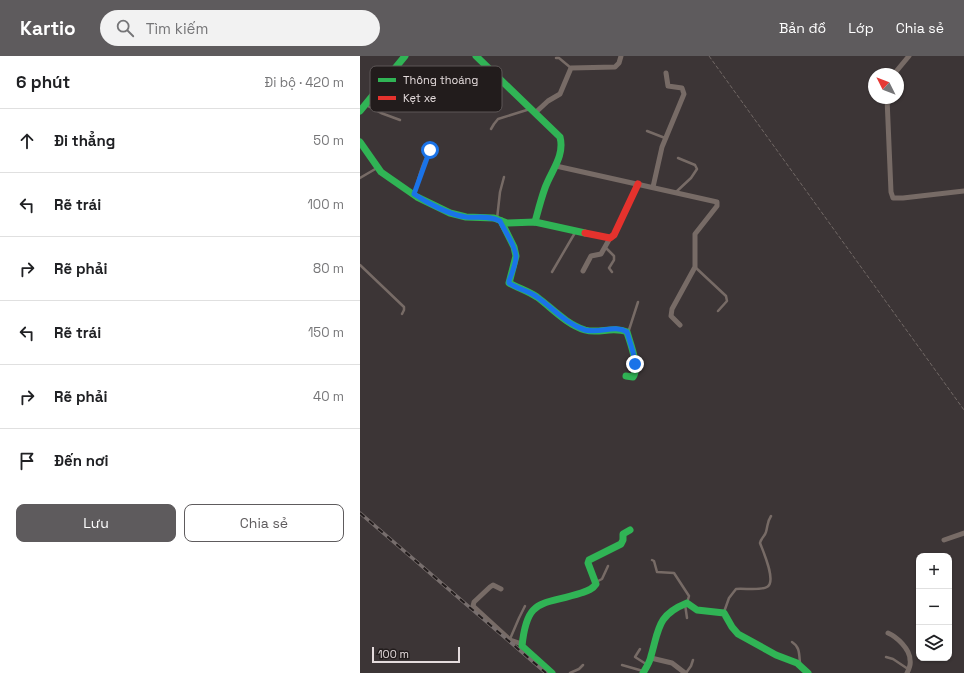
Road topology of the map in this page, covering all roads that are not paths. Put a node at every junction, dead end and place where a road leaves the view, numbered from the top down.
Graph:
1 (405, 56) edge
2 (476, 56) edge
3 (621, 56) edge
4 (909, 56) edge
5 (556, 58) dead end
6 (397, 66) edge
7 (486, 66) edge
8 (572, 68) junction
9 (899, 68) edge
10 (666, 73) dead end
11 (502, 81) edge
12 (370, 99) edge
13 (887, 104) edge
14 (365, 105) junction
15 (370, 108) edge
16 (360, 111) edge
17 (533, 111) junction
18 (378, 112) edge
19 (400, 120) dead end
20 (491, 129) dead end
21 (647, 131) dead end
22 (665, 138) junction
23 (360, 142) edge
24 (436, 146) dead end
25 (678, 158) dead end
26 (556, 166) junction
27 (378, 168) junction
28 (504, 177) dead end
29 (360, 178) edge
30 (638, 184) junction
31 (653, 188) junction
32 (964, 191) edge
33 (676, 193) junction
34 (414, 194) junction
35 (499, 220) junction
36 (535, 222) junction
37 (576, 231) junction
38 (610, 238) junction
39 (605, 247) junction
40 (360, 265) edge
41 (695, 267) junction
42 (583, 270) dead end
43 (552, 272) dead end
44 (612, 272) dead end
45 (638, 302) dead end
46 (718, 311) dead end
47 (402, 314) dead end
48 (680, 325) dead end
49 (628, 333) junction
50 (626, 376) dead end
51 (771, 516) dead end
52 (630, 530) dead end
53 (964, 533) edge
54 (944, 540) dead end
55 (652, 560) dead end
56 (608, 566) dead end
57 (596, 582) junction
58 (501, 589) dead end
59 (686, 604) junction
60 (525, 606) dead end
61 (724, 613) junction
62 (688, 618) dead end
63 (888, 633) dead end
64 (510, 640) junction
65 (792, 642) dead end
66 (522, 644) junction
67 (640, 650) dead end
68 (886, 657) dead end
69 (693, 660) dead end
70 (650, 661) junction
71 (583, 665) dead end
72 (622, 665) dead end
73 (801, 666) junction
74 (908, 671) edge
75 (644, 672) edge
76 (552, 673) edge
77 (570, 673) edge
78 (685, 673) edge
79 (808, 673) edge

1 - 6 street
2 - 7 street
3 - 8 street
4 - 9 street
5 - 8 lane
8 - 17 street
10 - 22 street
11 - 17 street
12 - 14 street
13 - 32 street
14 - 15 lane
14 - 16 street
17 - 20 lane
17 - 26 street
18 - 19 lane
21 - 22 lane
22 - 31 street
23 - 27 street
24 - 34 lane
25 - 33 lane
26 - 30 street
26 - 36 street
27 - 29 lane
27 - 34 street
28 - 35 lane
30 - 31 street
30 - 38 street
31 - 33 street
33 - 41 street
34 - 35 street
35 - 36 street
35 - 49 street
36 - 37 street
37 - 38 street
37 - 43 lane
38 - 39 street
39 - 42 street
39 - 44 lane
40 - 47 lane
41 - 46 lane
41 - 48 street
45 - 49 lane
49 - 50 street
51 - 61 lane
52 - 57 street
53 - 54 street
55 - 59 lane
56 - 57 lane
57 - 66 street
58 - 64 street
59 - 61 street
59 - 62 lane
59 - 70 street
60 - 64 lane
61 - 73 street
63 - 74 street
64 - 66 street
65 - 73 lane
66 - 76 street
67 - 70 lane
68 - 74 lane
69 - 78 lane
70 - 75 street
70 - 78 street
71 - 77 lane
72 - 75 lane
73 - 79 street

